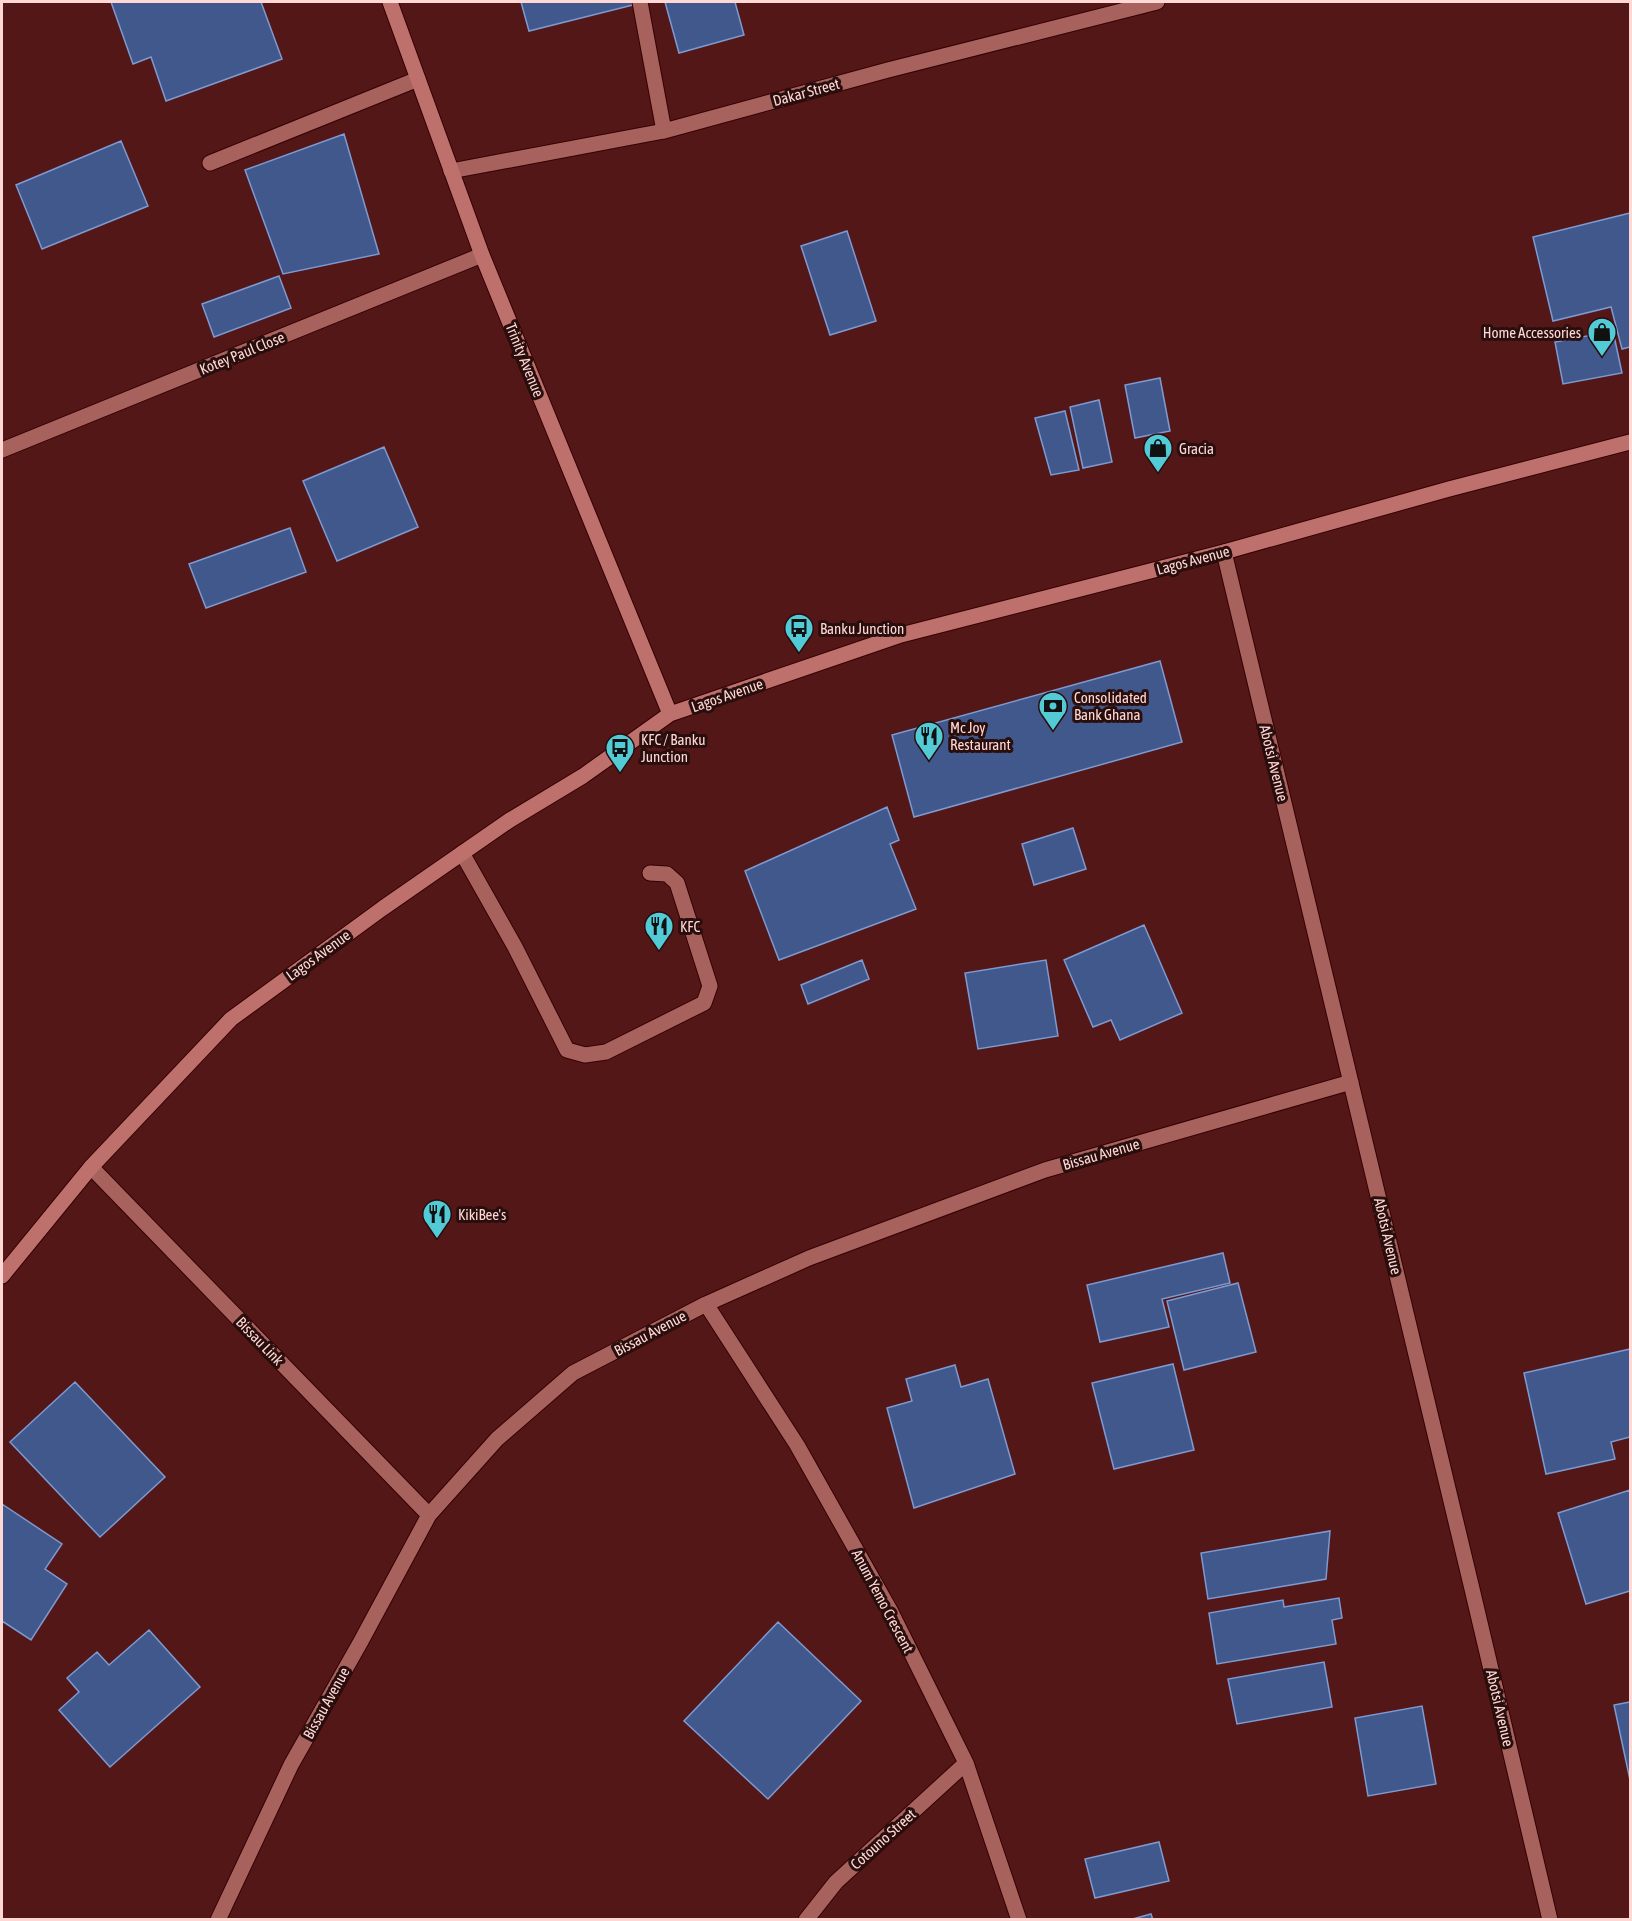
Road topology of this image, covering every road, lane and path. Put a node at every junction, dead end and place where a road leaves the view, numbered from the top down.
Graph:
1 (390, 2) edge
2 (640, 2) edge
3 (1157, 2) edge
4 (418, 79) junction
5 (664, 131) junction
6 (210, 163) dead end
7 (452, 171) junction
8 (482, 255) junction
9 (1630, 442) edge
10 (2, 450) edge
11 (1224, 552) junction
12 (670, 714) junction
13 (462, 853) junction
14 (650, 873) dead end
15 (1351, 1082) junction
16 (91, 1167) junction
17 (2, 1276) edge
18 (706, 1304) junction
19 (429, 1515) junction
20 (966, 1763) junction
21 (218, 1920) edge
22 (806, 1920) edge
23 (1019, 1920) edge
24 (1550, 1920) edge

1 - 4 street, Trinity Avenue
2 - 5 street
3 - 5 street, Dakar Street
4 - 6 street
4 - 7 street, Trinity Avenue
5 - 7 street, Dakar Street
7 - 8 street, Trinity Avenue
8 - 10 street, Kotey Paul Close
8 - 12 street, Trinity Avenue
9 - 11 street, Lagos Avenue
11 - 12 street, Lagos Avenue
11 - 15 street, Abotsi Avenue
12 - 13 street, Lagos Avenue
13 - 14 street
13 - 16 street, Lagos Avenue
15 - 18 street, Bissau Avenue
15 - 24 street, Abotsi Avenue
16 - 17 street, Lagos Avenue
16 - 19 street, Bissau Link
18 - 19 street, Bissau Avenue
18 - 20 street, Anum Yemo Crescent
19 - 21 street, Bissau Avenue
20 - 22 street, Cotouno Street
20 - 23 street, Anum Yemo Crescent

